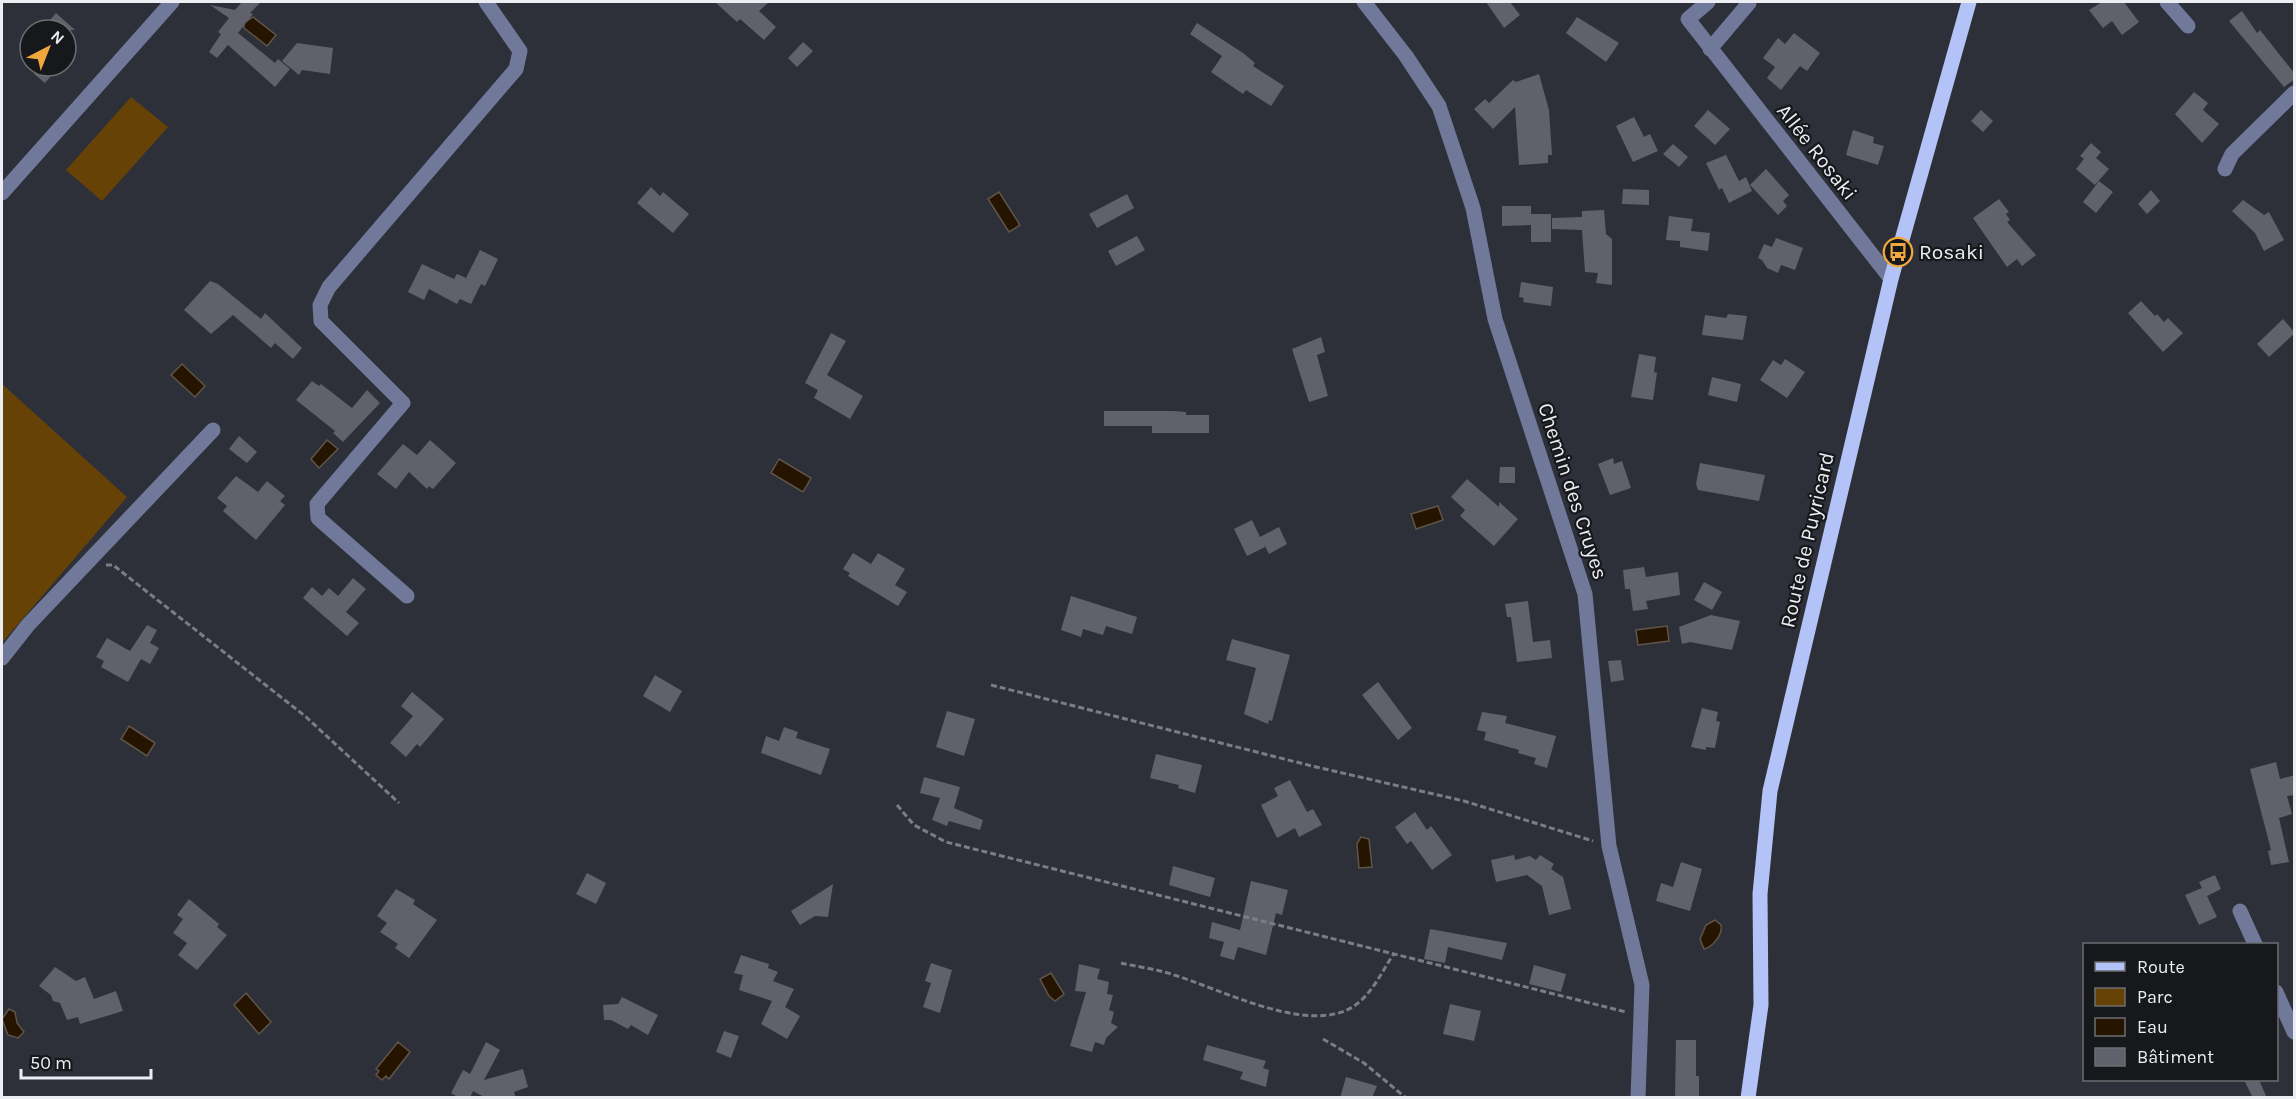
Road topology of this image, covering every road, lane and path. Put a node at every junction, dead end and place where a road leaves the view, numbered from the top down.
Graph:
1 (172, 2) edge
2 (486, 2) edge
3 (1364, 2) edge
4 (1708, 2) edge
5 (1747, 2) edge
6 (1969, 2) edge
7 (2167, 2) edge
8 (2188, 26) dead end
9 (1710, 49) junction
10 (2295, 93) edge
11 (2224, 169) dead end
12 (2, 193) edge
13 (1890, 279) junction
14 (213, 430) dead end
15 (86, 563) junction
16 (407, 596) dead end
17 (2, 658) edge
18 (991, 685) dead end
19 (399, 803) dead end
20 (897, 805) dead end
21 (1609, 846) junction
22 (2240, 911) dead end
23 (2254, 943) edge
24 (1394, 956) junction
25 (1121, 963) dead end
26 (2278, 994) edge
27 (1641, 1017) junction
28 (2295, 1032) edge
29 (1323, 1039) dead end
30 (1406, 1098) edge
31 (1638, 1098) edge
32 (1748, 1098) edge

1 - 12 street
2 - 16 street
3 - 21 street, Chemin des Cruyes
4 - 9 street, Allée Rosaki
5 - 9 street
6 - 13 main road, Route de Puyricard
7 - 8 street
9 - 13 street, Allée Rosaki
10 - 11 street
13 - 32 main road, Route de Puyricard
14 - 15 street
15 - 17 street
15 - 19 path
18 - 21 path
20 - 24 path
21 - 27 street, Chemin des Cruyes
22 - 23 street
24 - 25 path
24 - 27 path
26 - 28 street
27 - 31 street, Chemin des Cruyes
29 - 30 path

